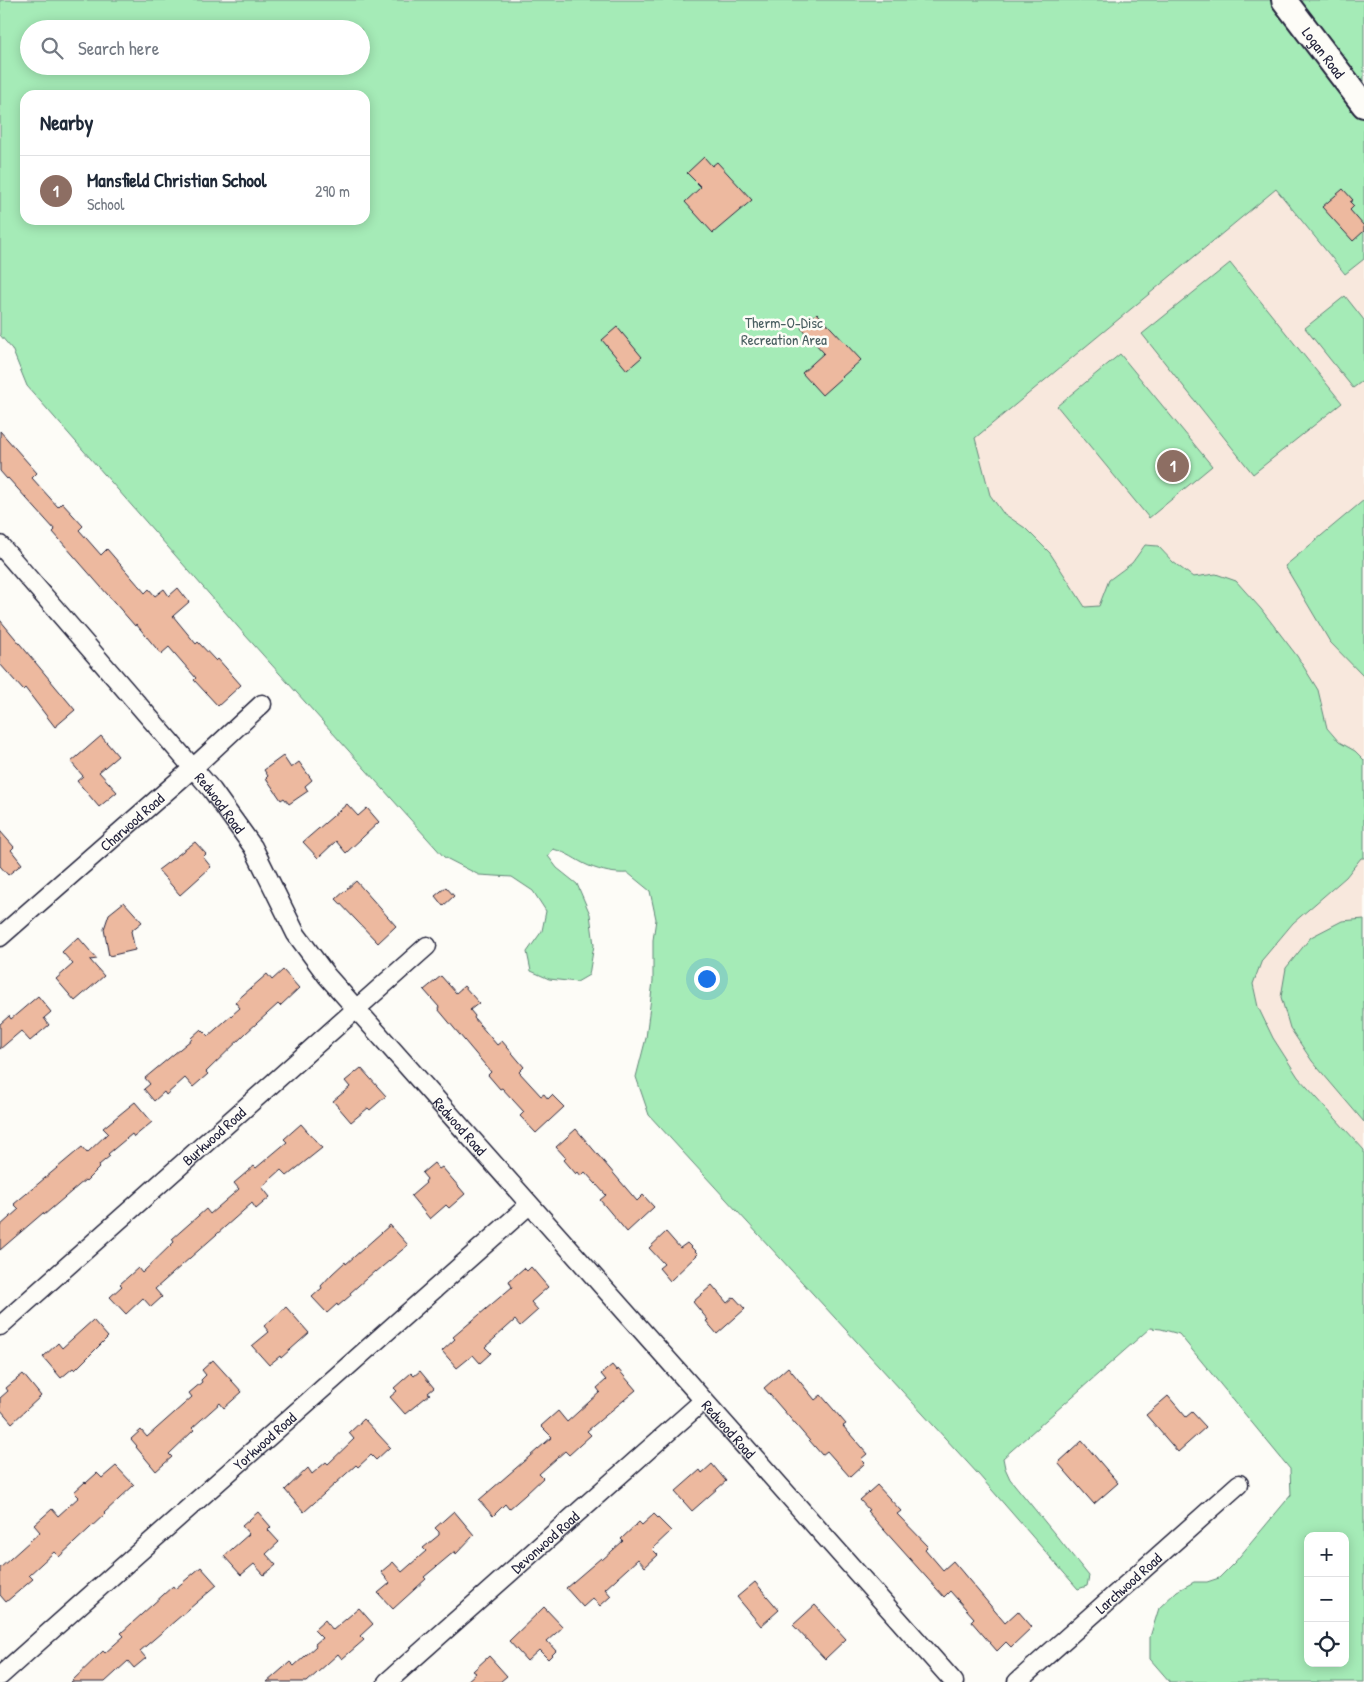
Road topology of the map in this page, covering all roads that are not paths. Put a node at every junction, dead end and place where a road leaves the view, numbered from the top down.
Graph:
1 (1284, 0) edge
2 (1364, 106) edge
3 (0, 545) edge
4 (262, 704) dead end
5 (194, 768) junction
6 (0, 937) edge
7 (427, 946) dead end
8 (355, 1009) junction
9 (529, 1205) junction
10 (0, 1326) edge
11 (703, 1401) junction
12 (1240, 1484) dead end
13 (0, 1676) edge
14 (387, 1682) edge
15 (954, 1682) edge
16 (1017, 1682) edge

1 - 2 street, Logan Road
3 - 5 street, Redwood Road
4 - 5 street, Charwood Road
5 - 6 street, Charwood Road
5 - 8 street, Redwood Road
7 - 8 street, Burkwood Road
8 - 9 street, Redwood Road
8 - 10 street, Burkwood Road
9 - 11 street, Redwood Road
9 - 13 street, Yorkwood Road
11 - 14 street, Devonwood Road
11 - 15 street, Redwood Road
12 - 16 street, Larchwood Road

